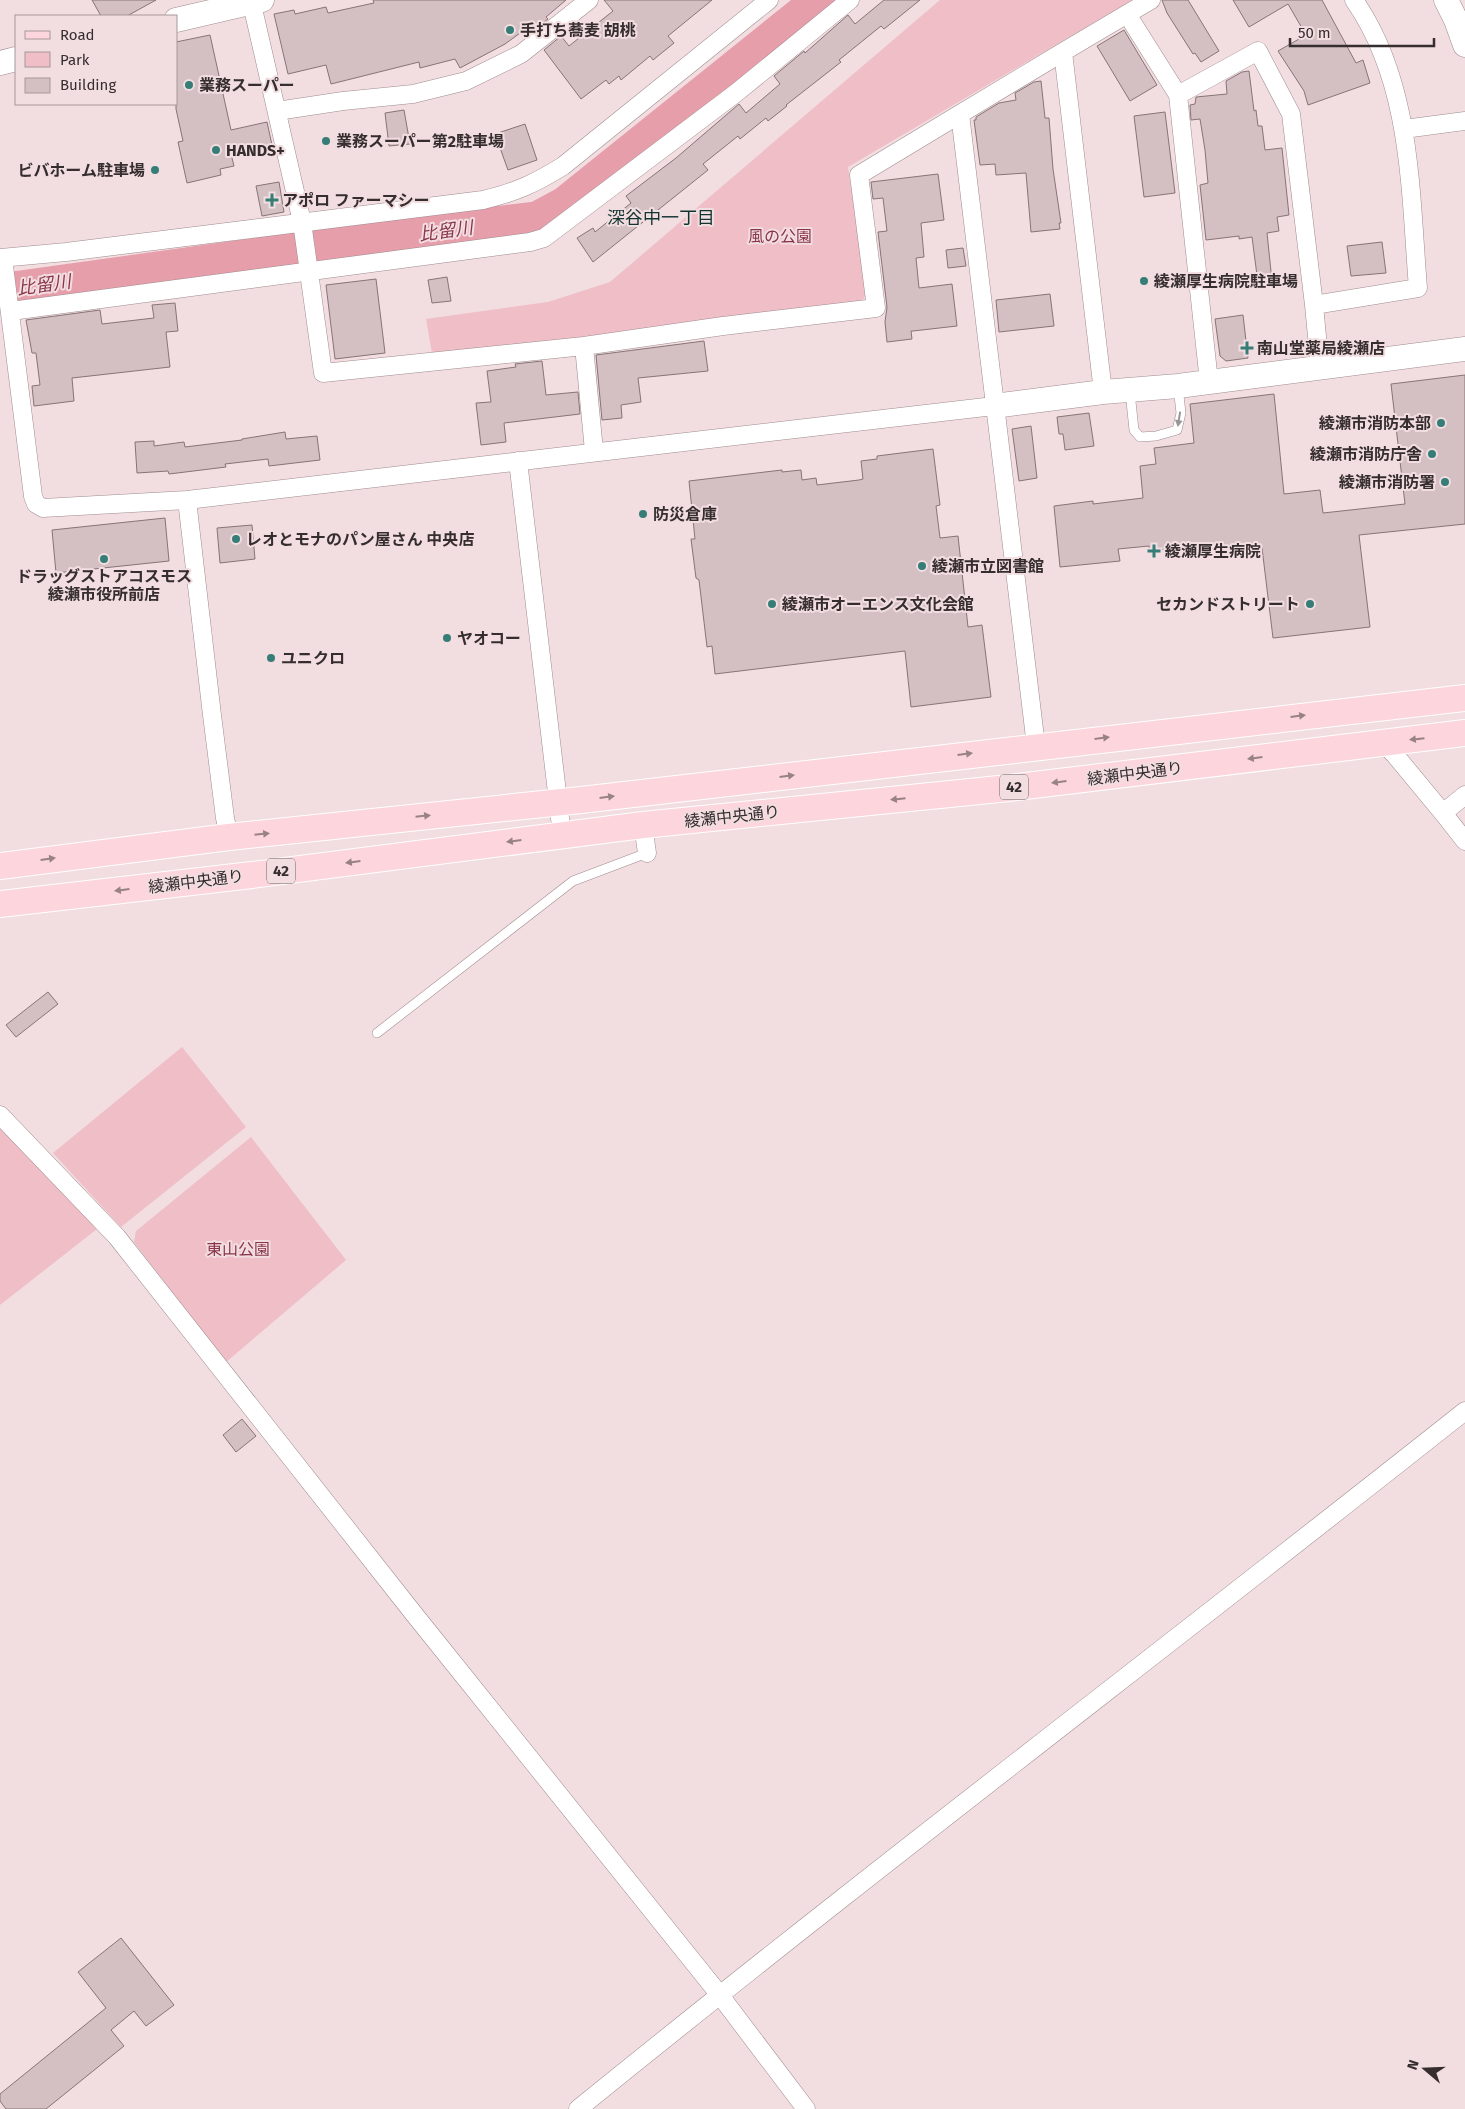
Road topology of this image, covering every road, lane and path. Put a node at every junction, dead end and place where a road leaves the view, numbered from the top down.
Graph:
1 (589, 0) edge
2 (769, 0) edge
3 (850, 0) edge
4 (1151, 0) edge
5 (1354, 0) edge
6 (1446, 0) edge
7 (255, 1) edge
8 (1127, 14) junction
9 (178, 20) edge
10 (1465, 45) edge
11 (1063, 52) junction
12 (15, 59) edge
13 (0, 63) edge
14 (1178, 94) junction
15 (277, 111) junction
16 (960, 114) junction
17 (1465, 121) edge
18 (1404, 129) junction
19 (303, 231) junction
20 (2, 258) edge
21 (308, 266) junction
22 (10, 304) junction
23 (1314, 304) junction
24 (584, 346) junction
25 (1465, 349) edge
26 (1320, 368) junction
27 (1209, 382) junction
28 (1178, 386) junction
29 (1130, 390) junction
30 (1103, 392) junction
31 (994, 406) junction
32 (594, 451) junction
33 (518, 461) junction
34 (187, 500) junction
35 (1465, 698) edge
36 (1465, 733) edge
37 (1382, 742) junction
38 (1036, 746) junction
39 (1465, 795) edge
40 (558, 802) junction
41 (1443, 813) junction
42 (643, 824) junction
43 (562, 835) junction
44 (229, 837) junction
45 (1465, 841) edge
46 (647, 853) joint
47 (0, 866) edge
48 (0, 904) edge
49 (377, 1033) dead end
50 (0, 1115) edge
51 (1465, 1411) edge
52 (719, 1994) junction
53 (578, 2109) edge
54 (806, 2109) edge

1 - 15 street
2 - 19 street
3 - 21 street
4 - 8 street
5 - 18 street
6 - 10 street
7 - 9 street
7 - 15 street
8 - 11 street
8 - 14 street
11 - 16 street
11 - 30 street
12 - 13 street
14 - 23 street
14 - 27 street
15 - 19 street
16 - 24 street
16 - 31 street
17 - 18 street
18 - 23 street
19 - 20 street
19 - 21 street
20 - 22 street
21 - 22 street
21 - 24 street
22 - 34 street
23 - 26 street
24 - 32 street
25 - 26 street
26 - 27 street
27 - 28 street
28 - 29 street
28 -> 29 lane
29 - 30 street
30 - 31 street
31 - 32 street
31 - 38 street
32 - 33 street
33 - 34 street
33 - 40 street
34 - 44 street
38 -> 35 main road, 綾瀬中央通り / 42
36 -> 37 main road, 綾瀬中央通り / 42
37 - 41 street
37 -> 42 main road, 綾瀬中央通り / 42
40 -> 38 main road, 綾瀬中央通り / 42
39 - 41 street
40 - 43 street
44 -> 40 main road, 綾瀬中央通り / 42
41 - 45 street
42 - 43 main road, 綾瀬中央通り / 42
42 - 46 street
43 -> 48 main road, 綾瀬中央通り / 42
47 -> 44 main road, 綾瀬中央通り / 42
46 - 49 lane
50 - 52 street
51 - 52 street
52 - 53 street
52 - 54 street

